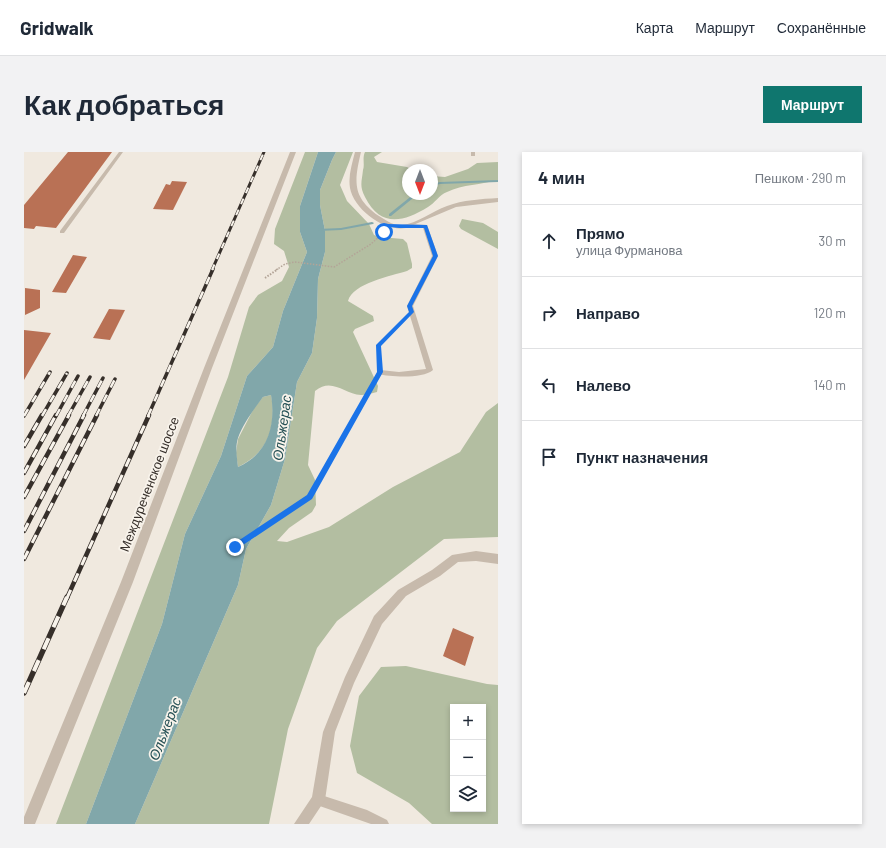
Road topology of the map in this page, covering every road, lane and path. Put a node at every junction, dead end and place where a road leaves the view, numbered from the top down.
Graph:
1 (121, 152) edge
2 (293, 152) edge
3 (358, 152) edge
4 (498, 200) edge
5 (389, 225) junction
6 (408, 226) junction
7 (62, 232) dead end
8 (265, 278) dead end
9 (412, 312) junction
10 (380, 372) junction
11 (235, 547) dead end
12 (498, 559) edge
13 (318, 800) junction
14 (28, 824) edge
15 (301, 824) edge
16 (383, 824) edge

1 - 7 lane
2 - 14 street, Междуреченское шоссе
3 - 5 street
4 - 6 street
5 - 6 street
5 - 8 path
6 - 9 lane
9 - 10 path
9 - 10 lane
10 - 11 path
12 - 13 street
13 - 15 street
13 - 16 lane

